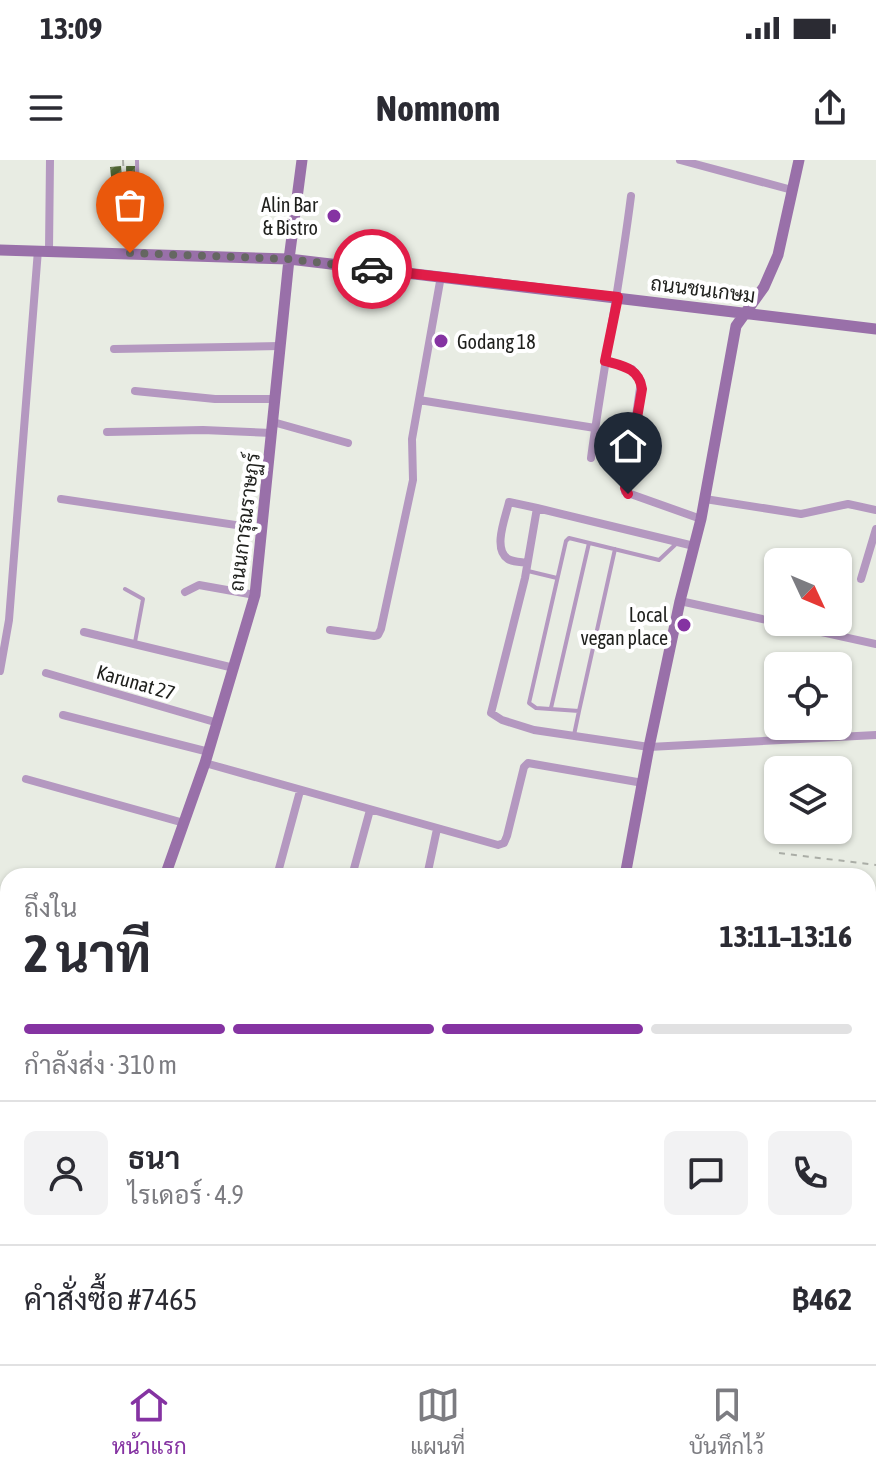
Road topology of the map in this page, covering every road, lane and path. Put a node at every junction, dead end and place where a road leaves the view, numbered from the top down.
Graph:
1 (50, 160) edge
2 (123, 160) edge
3 (137, 160) edge
4 (302, 160) edge
5 (680, 160) edge
6 (799, 160) edge
7 (124, 188) junction
8 (113, 189) dead end
9 (792, 190) junction
10 (631, 196) dead end
11 (125, 204) dead end
12 (0, 250) edge
13 (43, 250) junction
14 (130, 253) junction
15 (289, 259) junction
16 (441, 276) junction
17 (618, 297) junction
18 (747, 312) junction
19 (876, 329) edge
20 (280, 346) junction
21 (114, 349) dead end
22 (605, 361) junction
23 (135, 391) dead end
24 (275, 399) junction
25 (419, 400) junction
26 (272, 428) junction
27 (595, 428) junction
28 (107, 432) dead end
29 (348, 443) dead end
30 (591, 458) dead end
31 (61, 499) dead end
32 (705, 499) junction
33 (537, 508) junction
34 (876, 510) edge
35 (701, 519) junction
36 (263, 529) junction
37 (876, 529) edge
38 (678, 542) junction
39 (589, 543) junction
40 (694, 546) junction
41 (615, 549) junction
42 (527, 567) junction
43 (557, 578) junction
44 (861, 579) dead end
45 (125, 589) dead end
46 (185, 592) dead end
47 (255, 595) junction
48 (680, 601) junction
49 (764, 618) edge
50 (330, 630) dead end
51 (84, 632) dead end
52 (844, 636) edge
53 (876, 644) edge
54 (135, 645) junction
55 (1, 657) edge
56 (234, 668) junction
57 (0, 671) edge
58 (46, 673) dead end
59 (551, 709) junction
60 (579, 711) junction
61 (63, 715) dead end
62 (218, 723) junction
63 (574, 735) junction
64 (876, 735) edge
65 (649, 747) junction
66 (207, 758) junction
67 (26, 779) dead end
68 (643, 783) junction
69 (300, 791) junction
70 (370, 810) junction
71 (184, 823) junction
72 (437, 829) junction
73 (779, 853) dead end
74 (876, 865) edge
75 (168, 868) edge
76 (279, 868) edge
77 (354, 868) edge
78 (429, 868) edge
79 (627, 868) edge

1 - 13 street
2 - 7 path
3 - 14 lane
4 - 15 street, ถนนการุณราษฏร์
5 - 9 street
6 - 9 street
7 - 8 path
7 - 11 path
9 - 18 street
10 - 17 street
12 - 13 street, ถนนชนเกษม
13 - 14 street, ถนนชนเกษม
13 - 55 street
14 - 15 street, ถนนชนเกษม
15 - 16 street, ถนนชนเกษม
15 - 20 street, ถนนการุณราษฏร์
16 - 17 street, ถนนชนเกษม
16 - 25 street
17 - 18 street, ถนนชนเกษม
17 - 22 street
18 - 19 street, ถนนชนเกษม
18 - 32 street
20 - 21 street
20 - 24 street, ถนนการุณราษฏร์
22 - 27 street
22 - 35 street
23 - 24 street
24 - 26 street, ถนนการุณราษฏร์
25 - 27 street
25 - 50 street
26 - 28 street
26 - 29 street
26 - 36 street, ถนนการุณราษฏร์
27 - 30 street
31 - 36 street
32 - 34 street
32 - 35 street
33 - 38 street
33 - 42 street
33 - 42 street
35 - 40 street
36 - 47 street, ถนนการุณราษฏร์
37 - 44 street
38 - 40 street
38 - 41 lane
39 - 41 lane
39 - 43 lane
39 - 59 lane
40 - 48 street
41 - 60 lane
42 - 43 lane
42 - 63 street
43 - 59 lane
45 - 54 lane
46 - 47 street
47 - 56 street, ถนนการุณราษฏร์
48 - 49 street
48 - 65 street
51 - 54 street
52 - 53 street
54 - 56 street
55 - 57 street
56 - 62 street, ถนนการุณราษฏร์
58 - 62 street, Karunat 27
59 - 60 lane
60 - 63 lane
61 - 66 street
62 - 66 street, ถนนการุณราษฏร์
63 - 65 street
64 - 65 street
65 - 68 street
66 - 69 street
66 - 71 street, ถนนการุณราษฏร์
67 - 71 street
68 - 72 street
68 - 79 street
69 - 70 street
69 - 76 street
70 - 72 street
70 - 77 street
71 - 75 street, ถนนการุณราษฏร์
72 - 78 street
73 - 74 path

